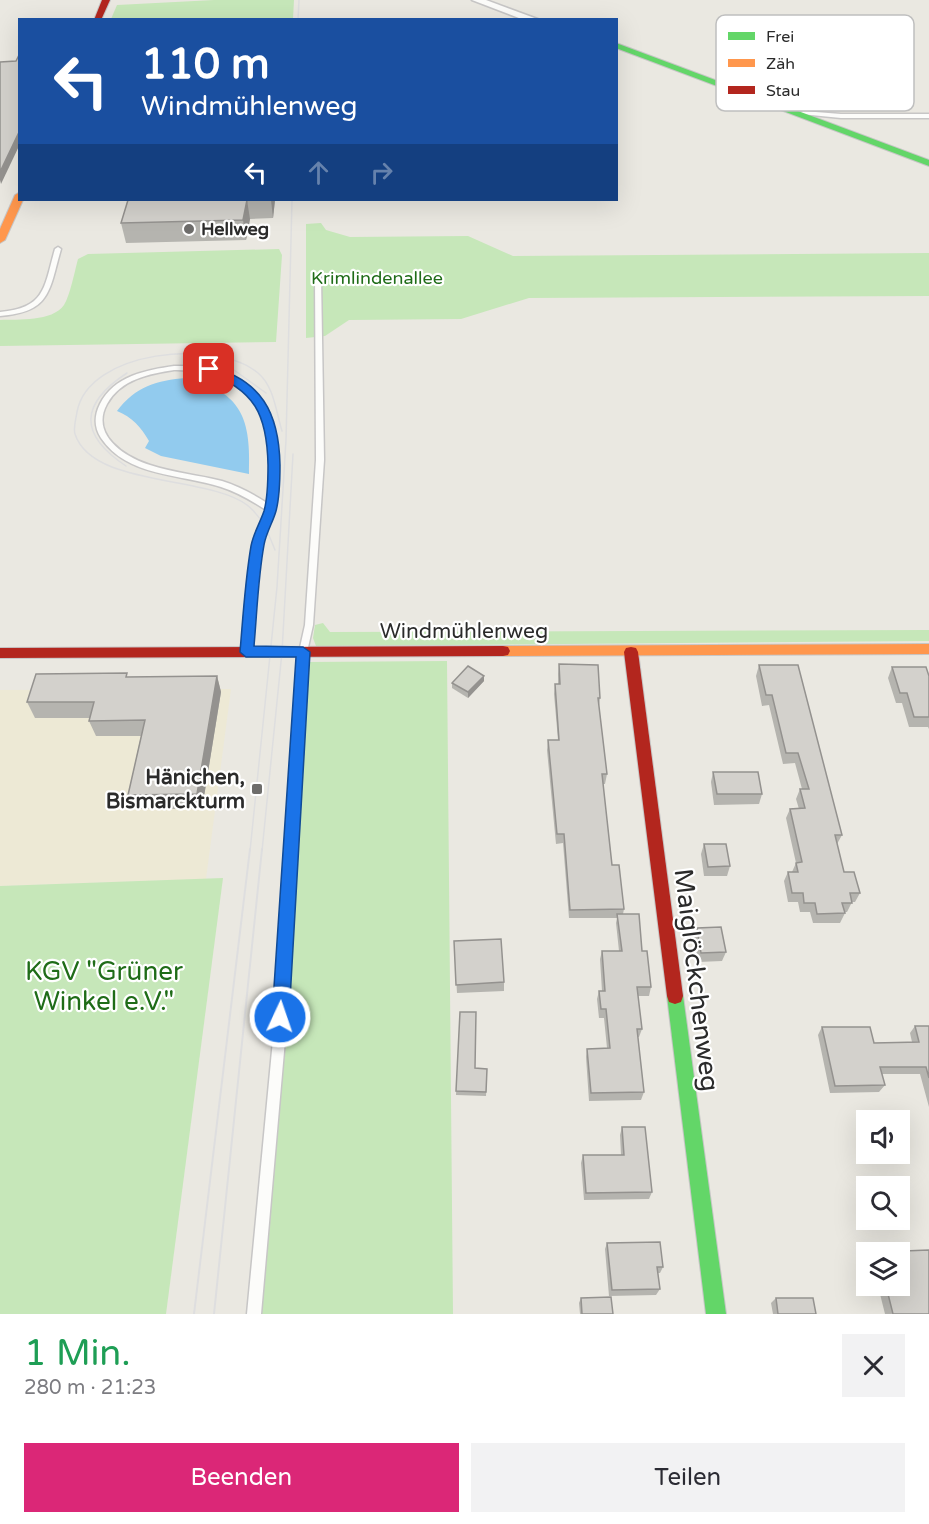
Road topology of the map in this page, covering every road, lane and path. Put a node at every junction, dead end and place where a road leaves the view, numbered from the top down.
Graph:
1 (105, 0) edge
2 (477, 0) edge
3 (98, 18) edge
4 (529, 18) edge
5 (618, 46) edge
6 (716, 83) edge
7 (791, 111) joint
8 (929, 116) edge
9 (929, 164) edge
10 (18, 200) edge
11 (0, 240) edge
12 (58, 249) dead end
13 (318, 277) dead end
14 (0, 314) edge
15 (270, 509) junction
16 (929, 649) edge
17 (246, 652) junction
18 (303, 652) junction
19 (631, 652) junction
20 (0, 653) edge
21 (254, 1314) edge
22 (716, 1314) edge

1 - 3 street
2 - 4 street
5 - 6 street
7 - 8 lane
7 - 9 street
10 - 11 street
12 - 14 lane
13 - 18 lane
15 - 15 lane
15 - 17 lane
16 - 19 street, Windmühlenweg
17 - 18 street, Windmühlenweg
17 - 20 street, Windmühlenweg
18 - 19 street, Windmühlenweg
18 - 21 lane
19 - 22 street, Maiglöckchenweg

